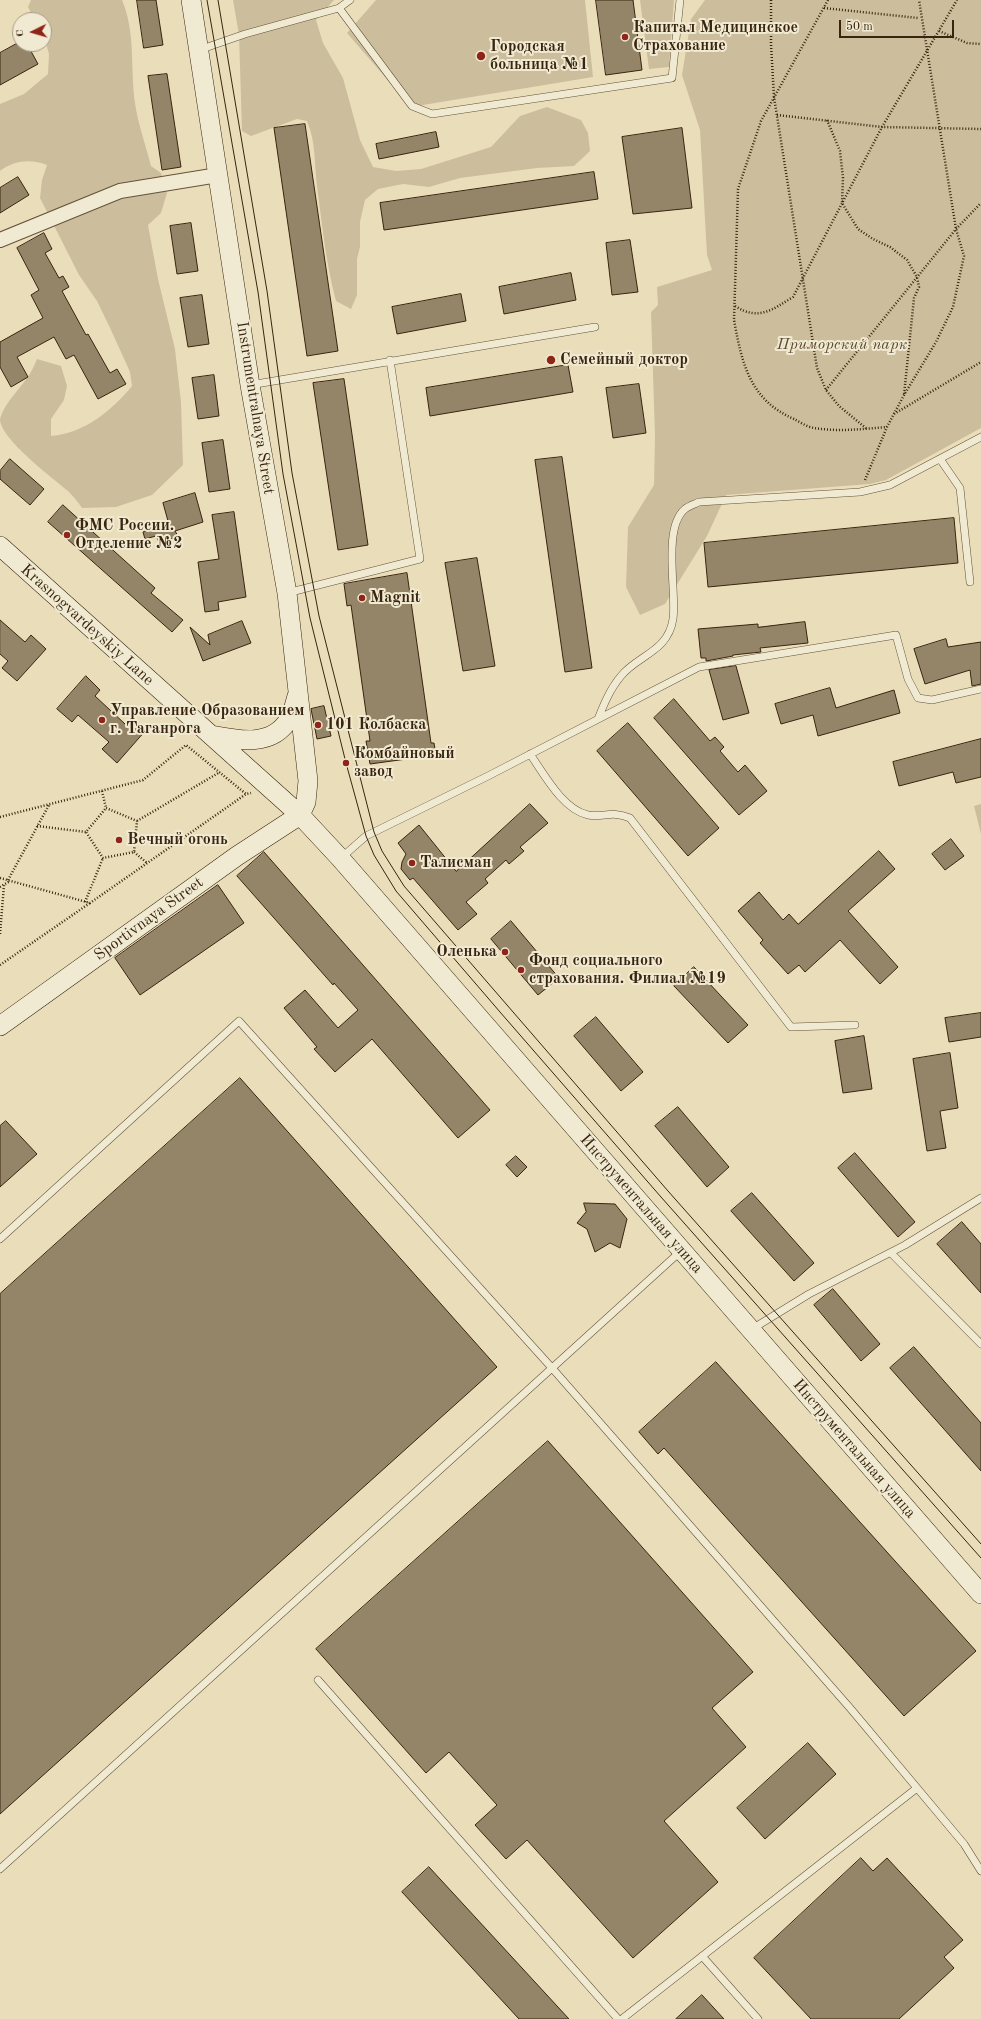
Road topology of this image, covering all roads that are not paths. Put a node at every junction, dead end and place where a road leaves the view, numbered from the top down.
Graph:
1 (191, 0) edge
2 (350, 0) edge
3 (680, 0) edge
4 (339, 8) junction
5 (199, 50) junction
6 (218, 175) junction
7 (0, 240) edge
8 (594, 326) dead end
9 (390, 360) junction
10 (250, 385) junction
11 (981, 437) edge
12 (940, 458) junction
13 (3, 554) edge
14 (970, 582) dead end
15 (286, 593) junction
16 (981, 689) edge
17 (299, 692) junction
18 (598, 719) junction
19 (209, 734) junction
20 (530, 754) junction
21 (300, 815) junction
22 (340, 858) junction
23 (855, 1025) dead end
24 (0, 1026) edge
25 (981, 1198) edge
26 (0, 1238) edge
27 (681, 1250) junction
28 (891, 1253) junction
29 (751, 1330) junction
30 (981, 1344) edge
31 (552, 1368) junction
32 (981, 1594) edge
33 (318, 1680) dead end
34 (917, 1788) junction
35 (0, 1869) edge
36 (981, 1871) edge
37 (702, 1956) junction
38 (618, 2019) edge
39 (622, 2019) edge
40 (758, 2019) edge

1 - 5 street, Instrumentralnaya Street
2 - 4 lane
3 - 4 lane
4 - 5 lane
5 - 6 street, Instrumentralnaya Street
6 - 7 street
6 - 10 street, Instrumentralnaya Street
8 - 9 lane
9 - 10 lane
9 - 15 lane
10 - 15 street, Instrumentralnaya Street
11 - 12 lane
12 - 14 lane
12 - 18 lane
13 - 19 street, Krasnogvardeyskiy Lane
15 - 17 street, Instrumentralnaya Street
16 - 18 lane
17 - 19 street
17 - 21 street, Instrumentralnaya Street
18 - 20 lane
19 - 21 street, Krasnogvardeyskiy Lane
20 - 22 lane
20 - 23 lane
21 - 22 street, Инструментальная улица
21 - 24 street, Sportivnaya Street
22 - 27 street, Инструментальная улица
25 - 28 lane
26 - 31 lane
27 - 29 street, Инструментальная улица
27 - 31 lane
28 - 29 lane
28 - 30 lane
29 - 32 street, Инструментальная улица
31 - 34 lane
31 - 35 lane
33 - 38 lane
34 - 36 lane
34 - 37 lane
37 - 39 lane
37 - 40 lane

